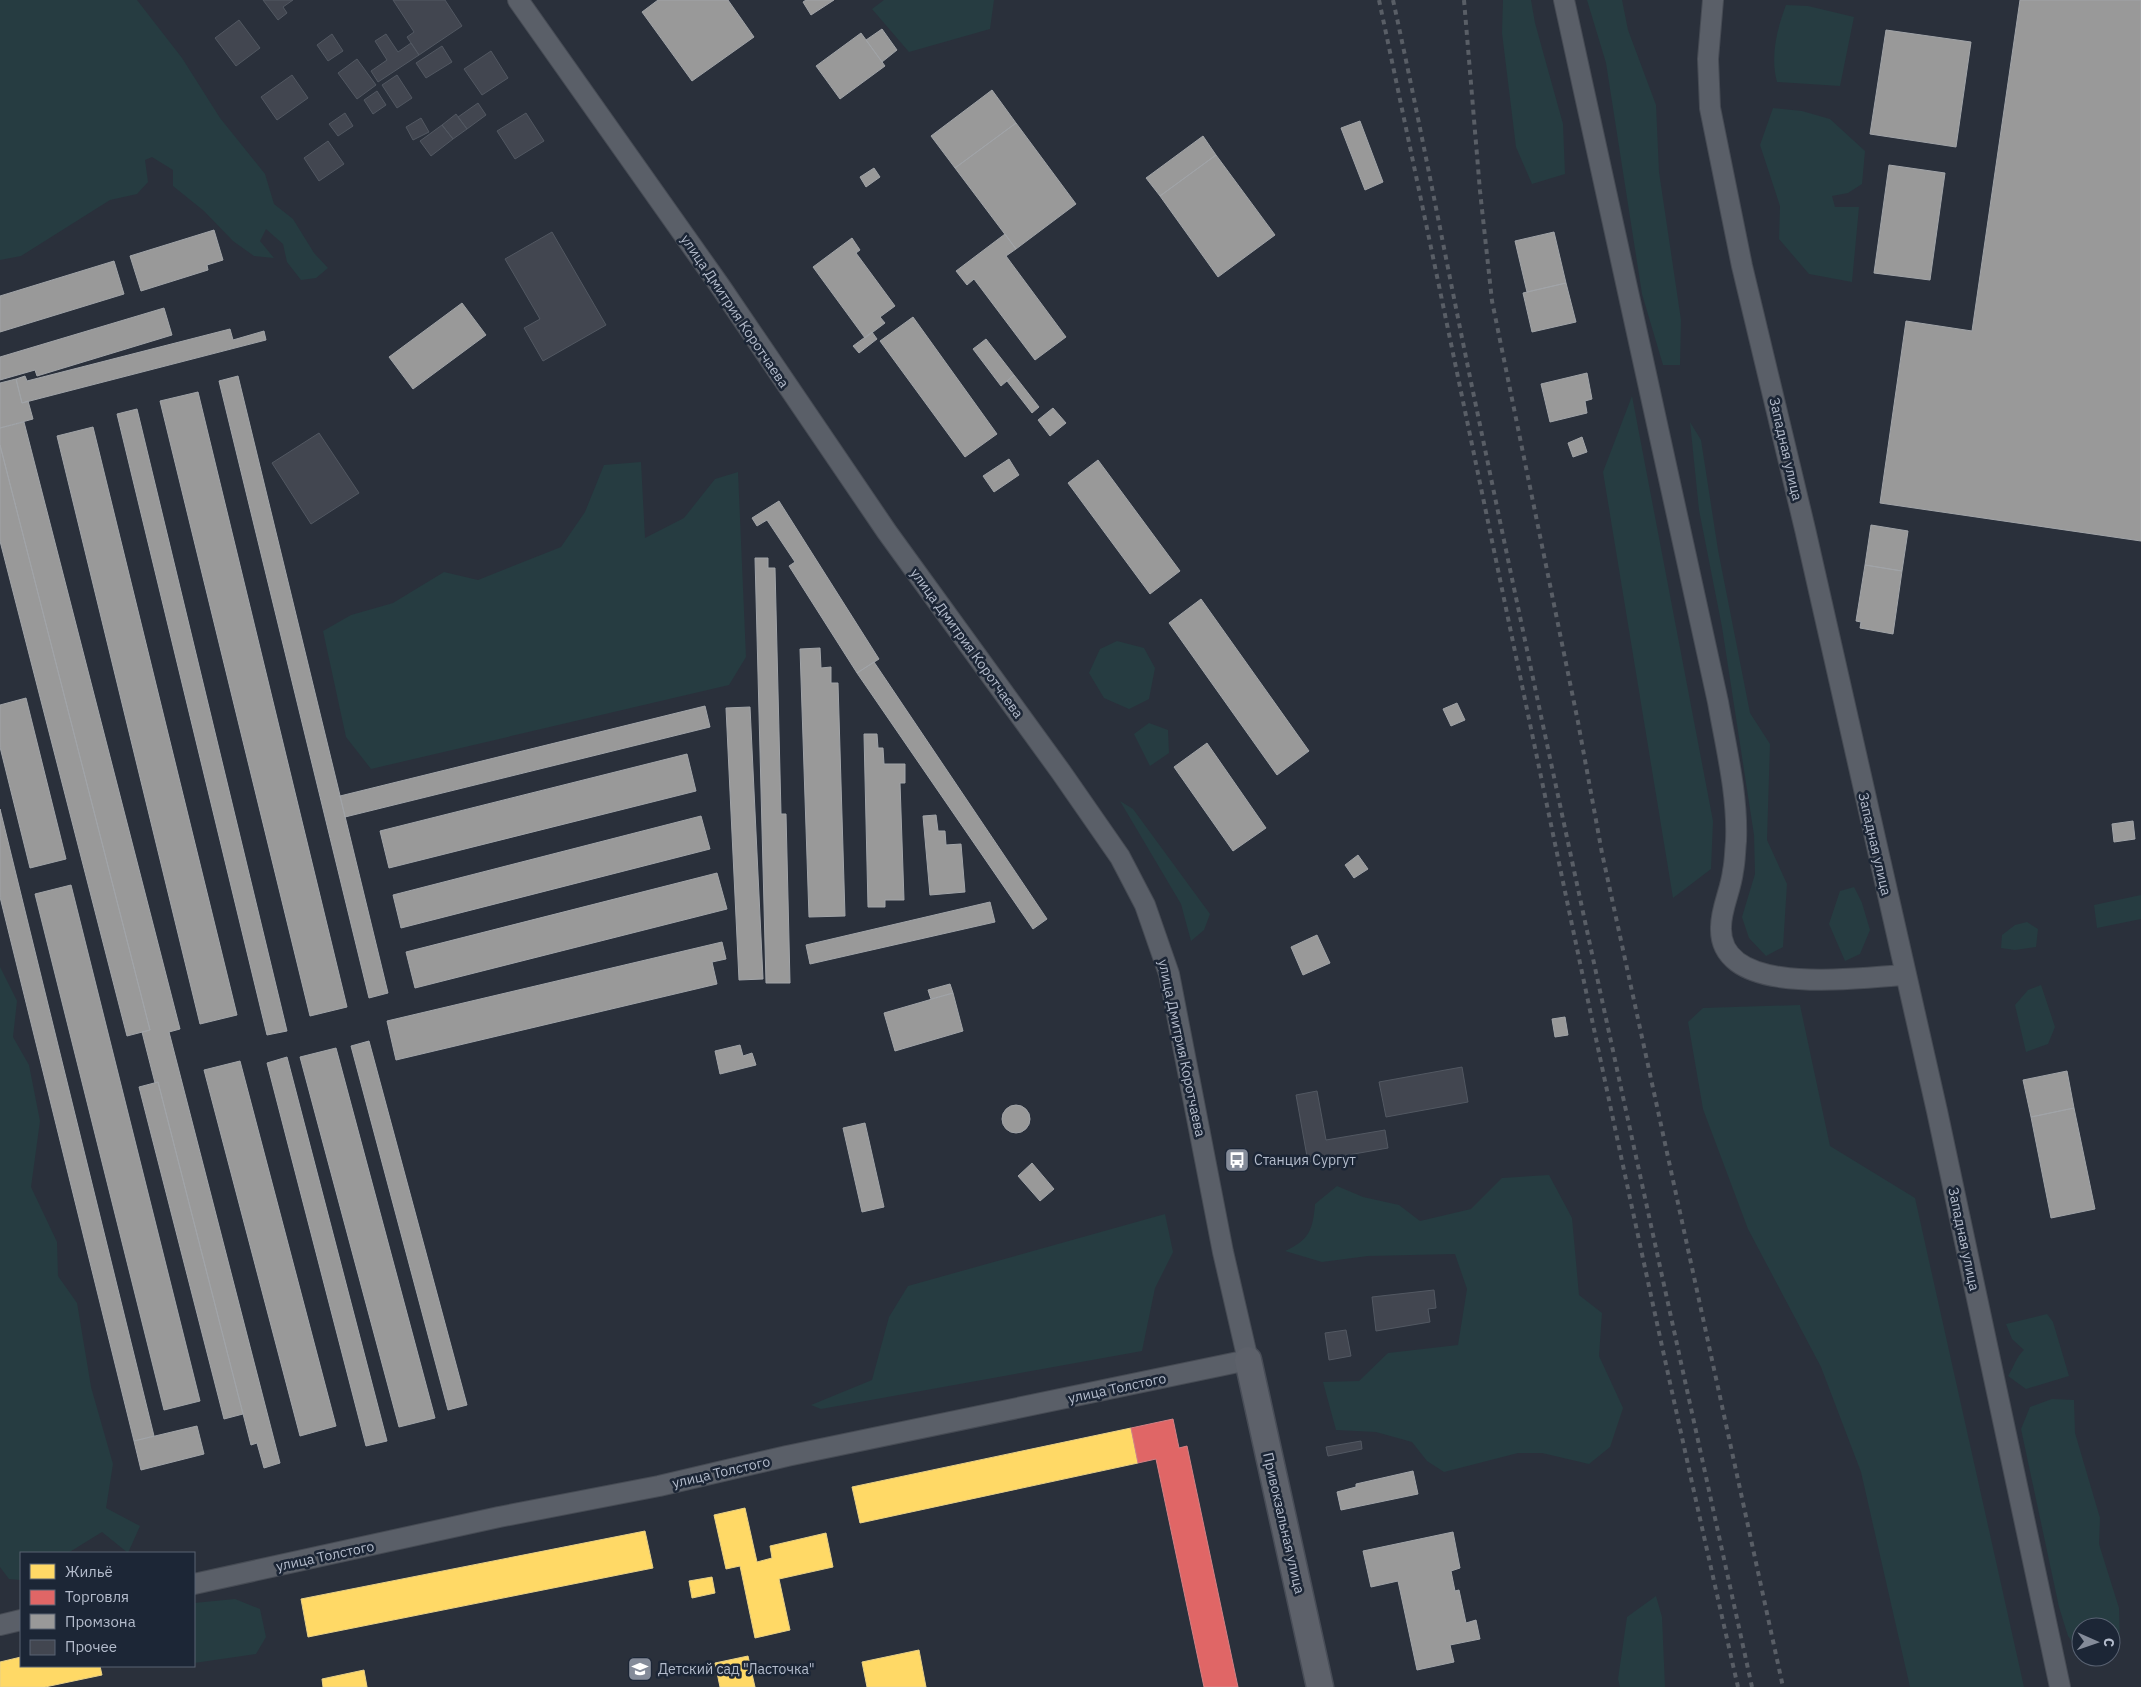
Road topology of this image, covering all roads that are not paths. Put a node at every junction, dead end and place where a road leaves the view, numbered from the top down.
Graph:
1 (518, 0) edge
2 (1564, 0) edge
3 (1713, 0) edge
4 (1905, 975) junction
5 (1248, 1360) junction
6 (195, 1584) edge
7 (1320, 1687) edge
8 (2060, 1687) edge

1 - 5 street, улица Дмитрия Коротчаева
2 - 4 street
3 - 4 street, Западная улица
4 - 8 street, Западная улица
5 - 6 street, улица Толстого
5 - 7 main road, Привокзальная улица

